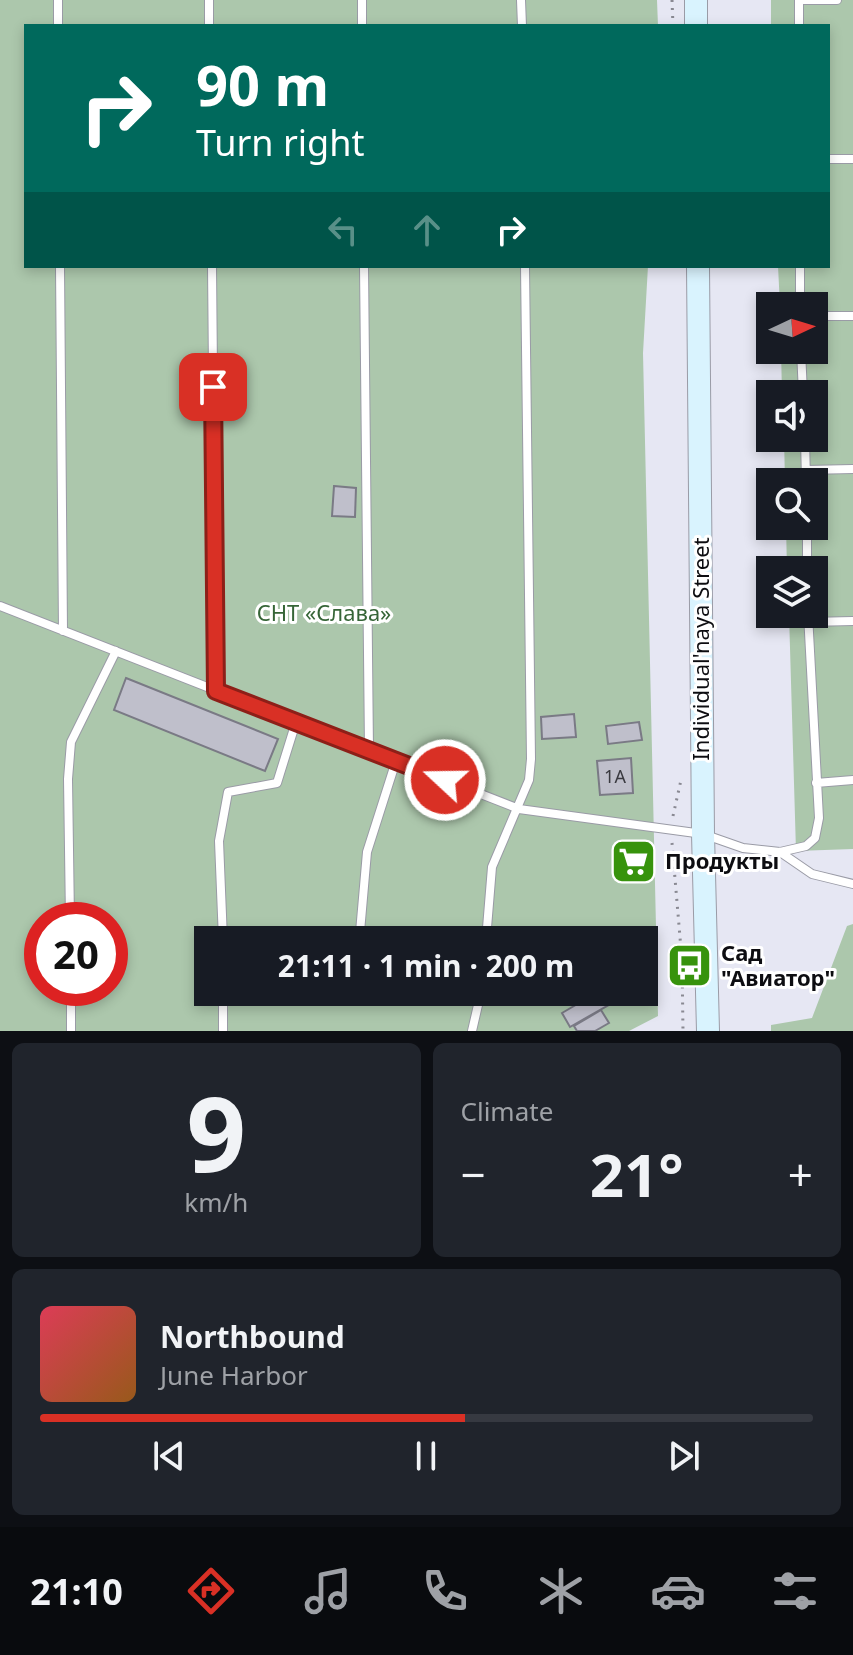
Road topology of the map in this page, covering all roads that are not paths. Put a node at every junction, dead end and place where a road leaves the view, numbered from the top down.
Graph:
1 (58, 0) edge
2 (209, 0) edge
3 (362, 0) edge
4 (521, 0) edge
5 (696, 0) edge
6 (799, 0) edge
7 (837, 0) edge
8 (58, 24) edge
9 (209, 24) edge
10 (362, 24) edge
11 (522, 24) edge
12 (696, 24) edge
13 (799, 24) edge
14 (830, 159) edge
15 (853, 159) edge
16 (60, 268) edge
17 (212, 268) edge
18 (364, 268) edge
19 (525, 268) edge
20 (698, 268) edge
21 (800, 268) edge
22 (800, 292) edge
23 (828, 316) edge
24 (853, 316) edge
25 (853, 469) edge
26 (828, 470) edge
27 (0, 606) edge
28 (828, 619) edge
29 (853, 621) edge
30 (808, 628) edge
31 (63, 631) junction
32 (116, 651) junction
33 (216, 691) junction
34 (296, 722) junction
35 (369, 750) junction
36 (396, 761) junction
37 (853, 780) edge
38 (816, 783) junction
39 (519, 809) junction
40 (703, 834) junction
41 (780, 852) junction
42 (853, 884) edge
43 (70, 902) edge
44 (222, 926) edge
45 (361, 926) edge
46 (487, 926) edge
47 (71, 1006) edge
48 (223, 1006) edge
49 (478, 1006) edge
50 (71, 1031) edge
51 (223, 1031) edge
52 (472, 1031) edge
53 (708, 1031) edge

1 - 8 lane
2 - 9 lane
3 - 10 lane
4 - 11 lane
5 - 12 main road
6 - 7 lane
6 - 13 lane
14 - 15 lane
16 - 31 lane
17 - 33 lane
18 - 35 lane
19 - 39 lane
20 - 40 main road, Individual'naya Street
21 - 22 lane
23 - 24 lane
25 - 26 lane
27 - 31 lane
28 - 29 lane
30 - 38 lane
31 - 32 lane
32 - 33 lane
32 - 43 lane
33 - 34 lane
34 - 35 lane
34 - 44 lane
35 - 36 lane
36 - 39 lane
36 - 45 lane
37 - 38 lane
38 - 41 lane
39 - 40 lane
39 - 46 lane
40 - 41 lane
40 - 53 main road, Individual'naya Street
41 - 42 lane
47 - 50 lane
48 - 51 lane
49 - 52 lane

